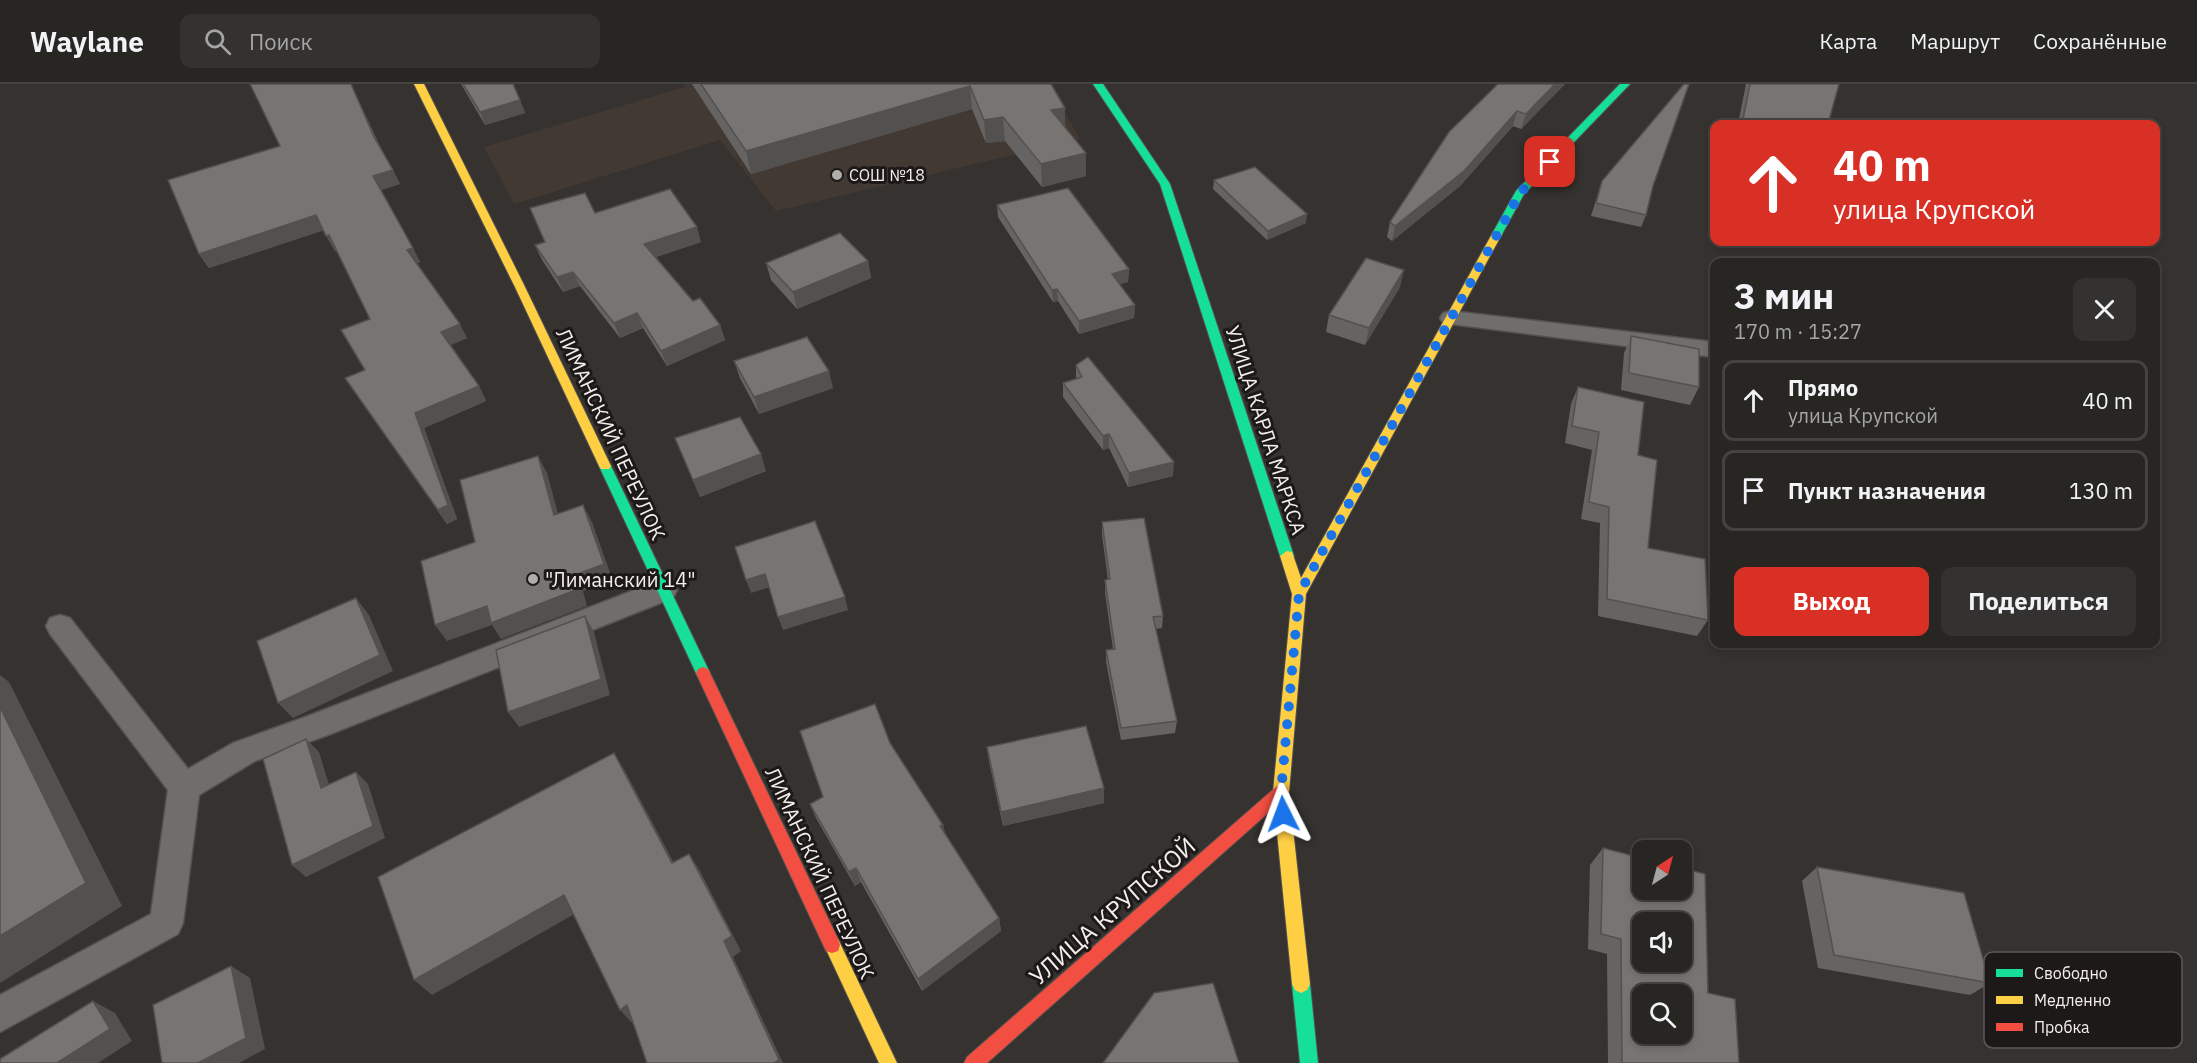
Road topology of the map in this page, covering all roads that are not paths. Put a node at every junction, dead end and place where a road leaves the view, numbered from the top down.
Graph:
1 (419, 84) edge
2 (1098, 84) edge
3 (1625, 84) edge
4 (1451, 318) junction
5 (1710, 350) edge
6 (663, 590) junction
7 (1299, 594) junction
8 (60, 626) dead end
9 (184, 787) junction
10 (1281, 792) junction
11 (0, 1014) edge
12 (888, 1063) edge
13 (973, 1063) edge
14 (1309, 1063) edge

1 - 6 street, ЛИМАНСКИЙ ПЕРЕУЛОК
2 - 7 street, УЛИЦА КАРЛА МАРКСА
3 - 4 street
4 - 5 lane
4 - 7 street
6 - 9 lane
6 - 12 street, ЛИМАНСКИЙ ПЕРЕУЛОК
7 - 10 street, УЛИЦА КАРЛА МАРКСА
8 - 9 lane
9 - 11 lane
10 - 13 street, УЛИЦА КРУПСКОЙ
10 - 14 street, УЛИЦА КАРЛА МАРКСА

